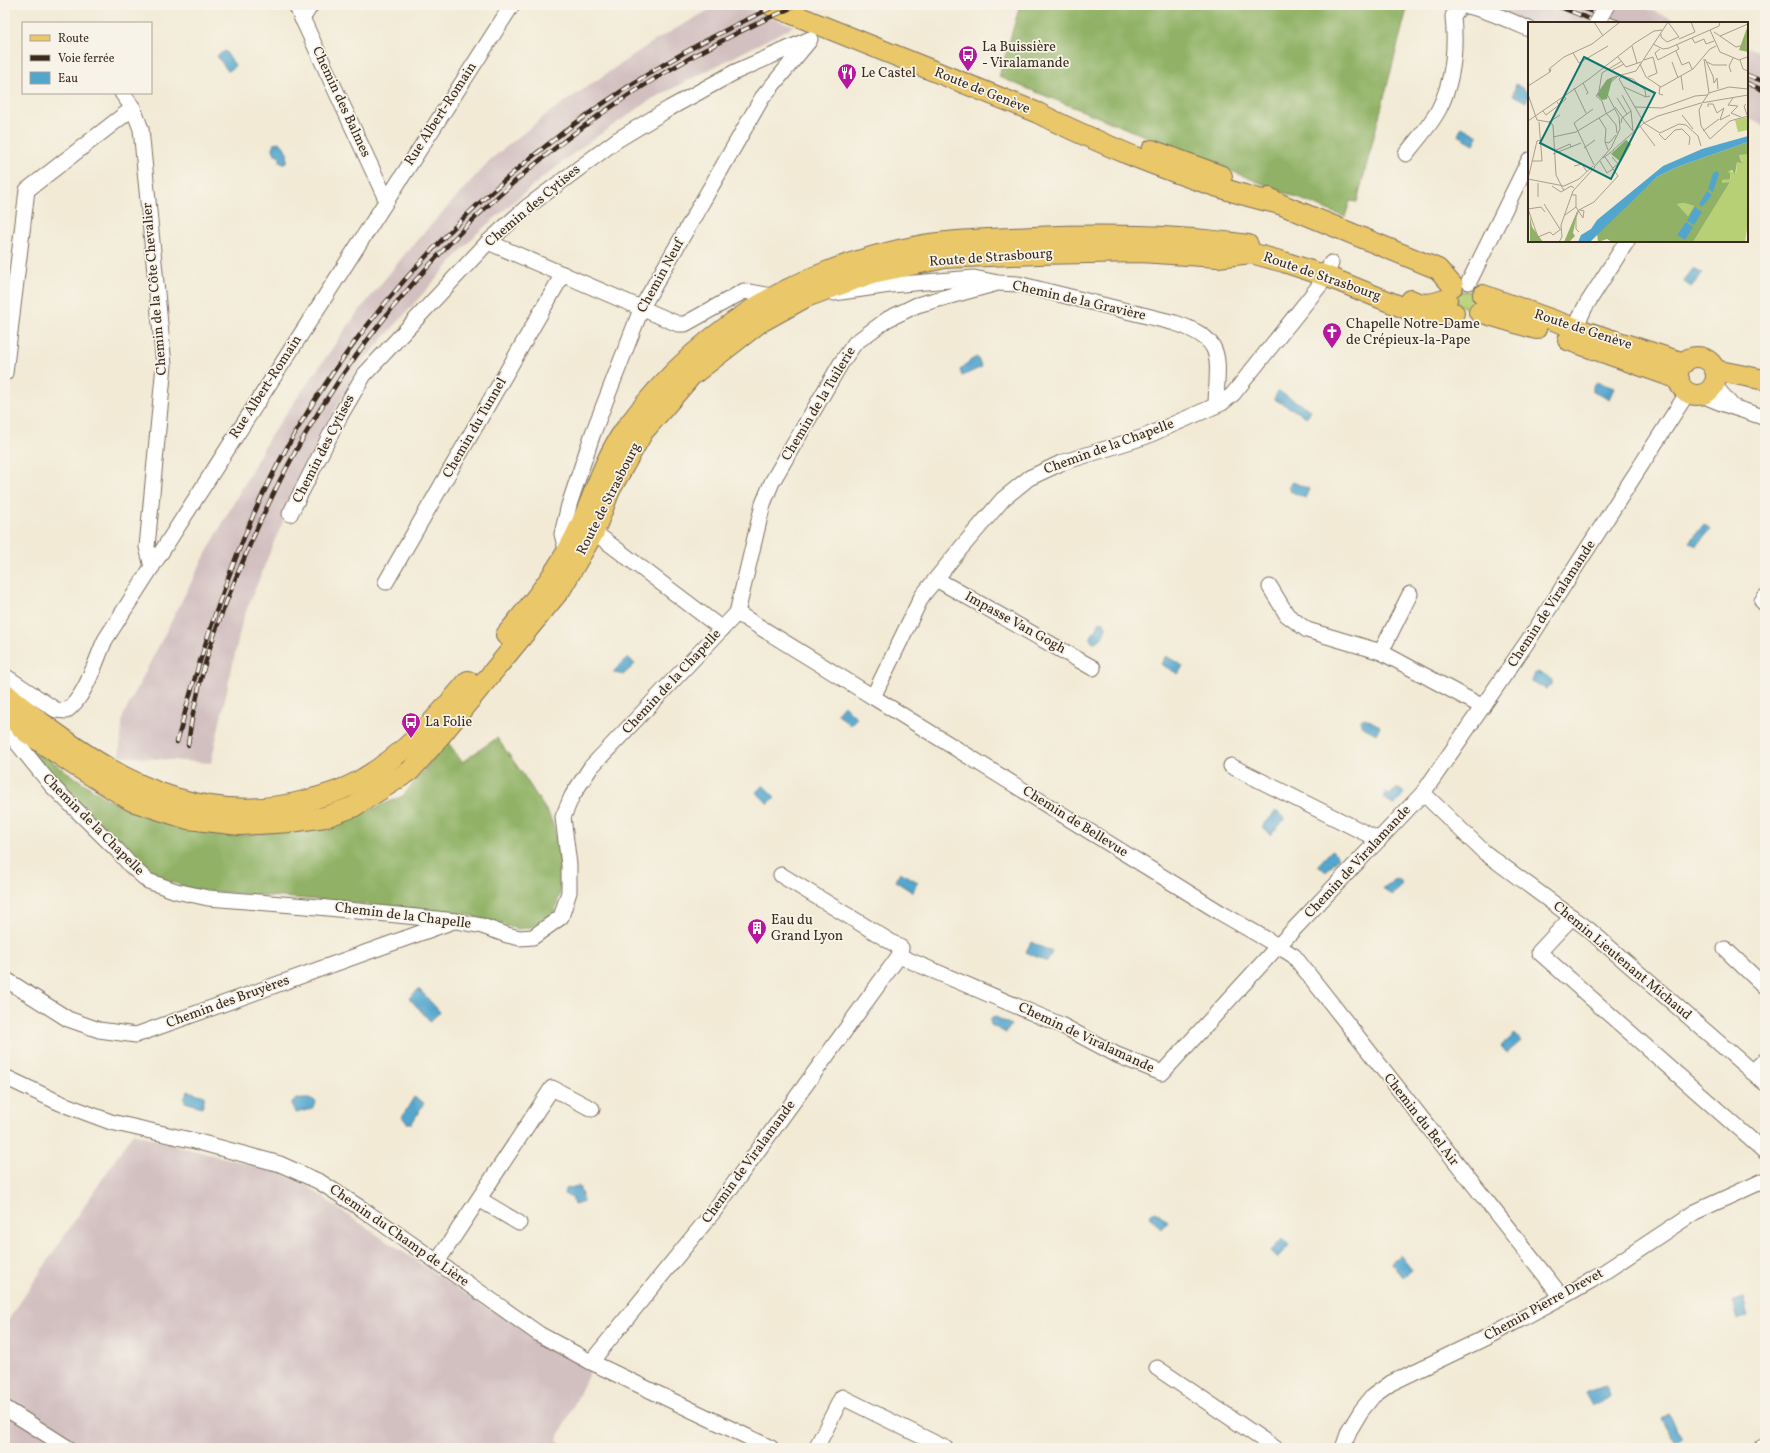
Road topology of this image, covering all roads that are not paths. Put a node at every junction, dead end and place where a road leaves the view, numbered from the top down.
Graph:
1 (311, 5) edge
2 (512, 5) edge
3 (770, 5) edge
4 (1607, 5) edge
5 (299, 12) edge
6 (1598, 22) edge
7 (1528, 29) edge
8 (814, 32) junction
9 (123, 94) edge
10 (134, 108) junction
11 (1406, 154) dead end
12 (1528, 162) edge
13 (386, 199) junction
14 (488, 242) junction
15 (1626, 242) edge
16 (1329, 270) junction
17 (564, 274) junction
18 (998, 283) junction
19 (772, 296) junction
20 (806, 297) junction
21 (1464, 298) junction
22 (642, 307) junction
23 (1574, 328) junction
24 (5, 373) edge
25 (1697, 380) junction
26 (1765, 380) edge
27 (1216, 406) junction
28 (1765, 418) edge
29 (290, 514) dead end
30 (588, 527) junction
31 (567, 553) junction
32 (152, 567) junction
33 (936, 579) junction
34 (386, 582) dead end
35 (1270, 587) dead end
36 (1410, 594) dead end
37 (1765, 597) edge
38 (1765, 604) edge
39 (737, 613) junction
40 (722, 629) junction
41 (1381, 652) junction
42 (1093, 668) dead end
43 (5, 676) edge
44 (5, 693) edge
45 (873, 697) junction
46 (1483, 707) junction
47 (5, 712) edge
48 (5, 728) edge
49 (1231, 766) dead end
50 (1423, 793) junction
51 (1379, 840) junction
52 (781, 875) dead end
53 (1572, 917) junction
54 (456, 921) junction
55 (1278, 946) junction
56 (1725, 949) dead end
57 (899, 956) junction
58 (5, 979) edge
59 (1765, 987) edge
60 (1765, 1060) edge
61 (1752, 1072) junction
62 (5, 1077) edge
63 (1765, 1083) edge
64 (592, 1109) dead end
65 (1765, 1152) edge
66 (1765, 1180) edge
67 (478, 1199) junction
68 (520, 1223) dead end
69 (437, 1262) junction
70 (1562, 1298) junction
71 (591, 1362) junction
72 (1157, 1368) dead end
73 (5, 1408) edge
74 (1765, 1446) edge
75 (68, 1448) edge
76 (771, 1448) edge
77 (816, 1448) edge
78 (944, 1448) edge
79 (1274, 1448) edge
80 (1343, 1448) edge
81 (1761, 1448) edge

1 - 5 street
2 - 13 street, Rue Albert-Romain
3 - 8 main road, Route de Genève
4 - 6 street, bridge
5 - 13 street, Chemin des Balmes
7 - 11 street
8 - 14 street, Chemin des Cytises
8 - 21 main road, Route de Genève
8 - 22 street, Chemin Neuf
9 - 10 street, Chemin de la Côte Chevalier
10 - 24 street
10 - 32 street, Chemin de la Côte Chevalier
12 - 21 street
13 - 32 street, Rue Albert-Romain
14 - 17 street
14 - 29 street, Chemin des Cytises
15 - 23 street
16 - 19 main road, Route de Strasbourg
16 - 20 main road, Route de Strasbourg
16 - 21 main road, Route de Strasbourg
16 - 27 street, Chemin de la Chapelle
17 - 22 street
17 - 34 street, Chemin du Tunnel
18 - 20 street, Chemin de la Gravière
18 - 27 street, Chemin de la Gravière
18 - 39 street, Chemin de la Tuilerie
19 - 22 street
19 - 30 main road, Route de Strasbourg
20 - 30 main road, Route de Strasbourg
21 - 23 main road, Route de Genève
21 - 25 main road, Route de Genève
22 - 31 street, Chemin Neuf
23 - 25 main road, Route de Genève
25 - 26 main road
25 - 28 street
25 - 46 street, Chemin de Viralamande
27 - 33 street, Chemin de la Chapelle
30 - 31 main road, Route de Strasbourg
30 - 40 street
30 - 47 main road, Route de Strasbourg
31 - 44 main road, Route de Strasbourg
32 - 43 street, Rue Albert-Romain
33 - 42 street, Impasse Van Gogh
33 - 45 street, Chemin de la Chapelle
35 - 41 street
36 - 41 street
37 - 38 street
39 - 40 street, Chemin de la Chapelle
39 - 45 street
40 - 54 street, Chemin de la Chapelle
41 - 46 street
45 - 55 street, Chemin de Bellevue
46 - 50 street, Chemin de Viralamande
48 - 54 street, Chemin de la Chapelle
49 - 51 street
50 - 51 street, Chemin de Viralamande
50 - 53 street, Chemin Lieutenant Michaud
51 - 55 street, Chemin de Viralamande
52 - 57 street
53 - 61 street, Chemin Lieutenant Michaud
53 - 65 street
54 - 58 street, Chemin des Bruyères
55 - 57 street, Chemin de Viralamande
55 - 70 street, Chemin du Bel Air
56 - 59 street
57 - 71 street, Chemin de Viralamande
60 - 61 street
61 - 63 street, Chemin Lieutenant Michaud
62 - 69 street, Chemin du Champ de Lière
64 - 67 street
66 - 70 street, Chemin Pierre Drevet
67 - 68 street
67 - 69 street
69 - 71 street, Chemin du Champ de Lière
70 - 80 street, Chemin Pierre Drevet
71 - 76 street, Chemin du Champ de Lière
72 - 79 street
73 - 75 street
74 - 81 street
77 - 78 street

